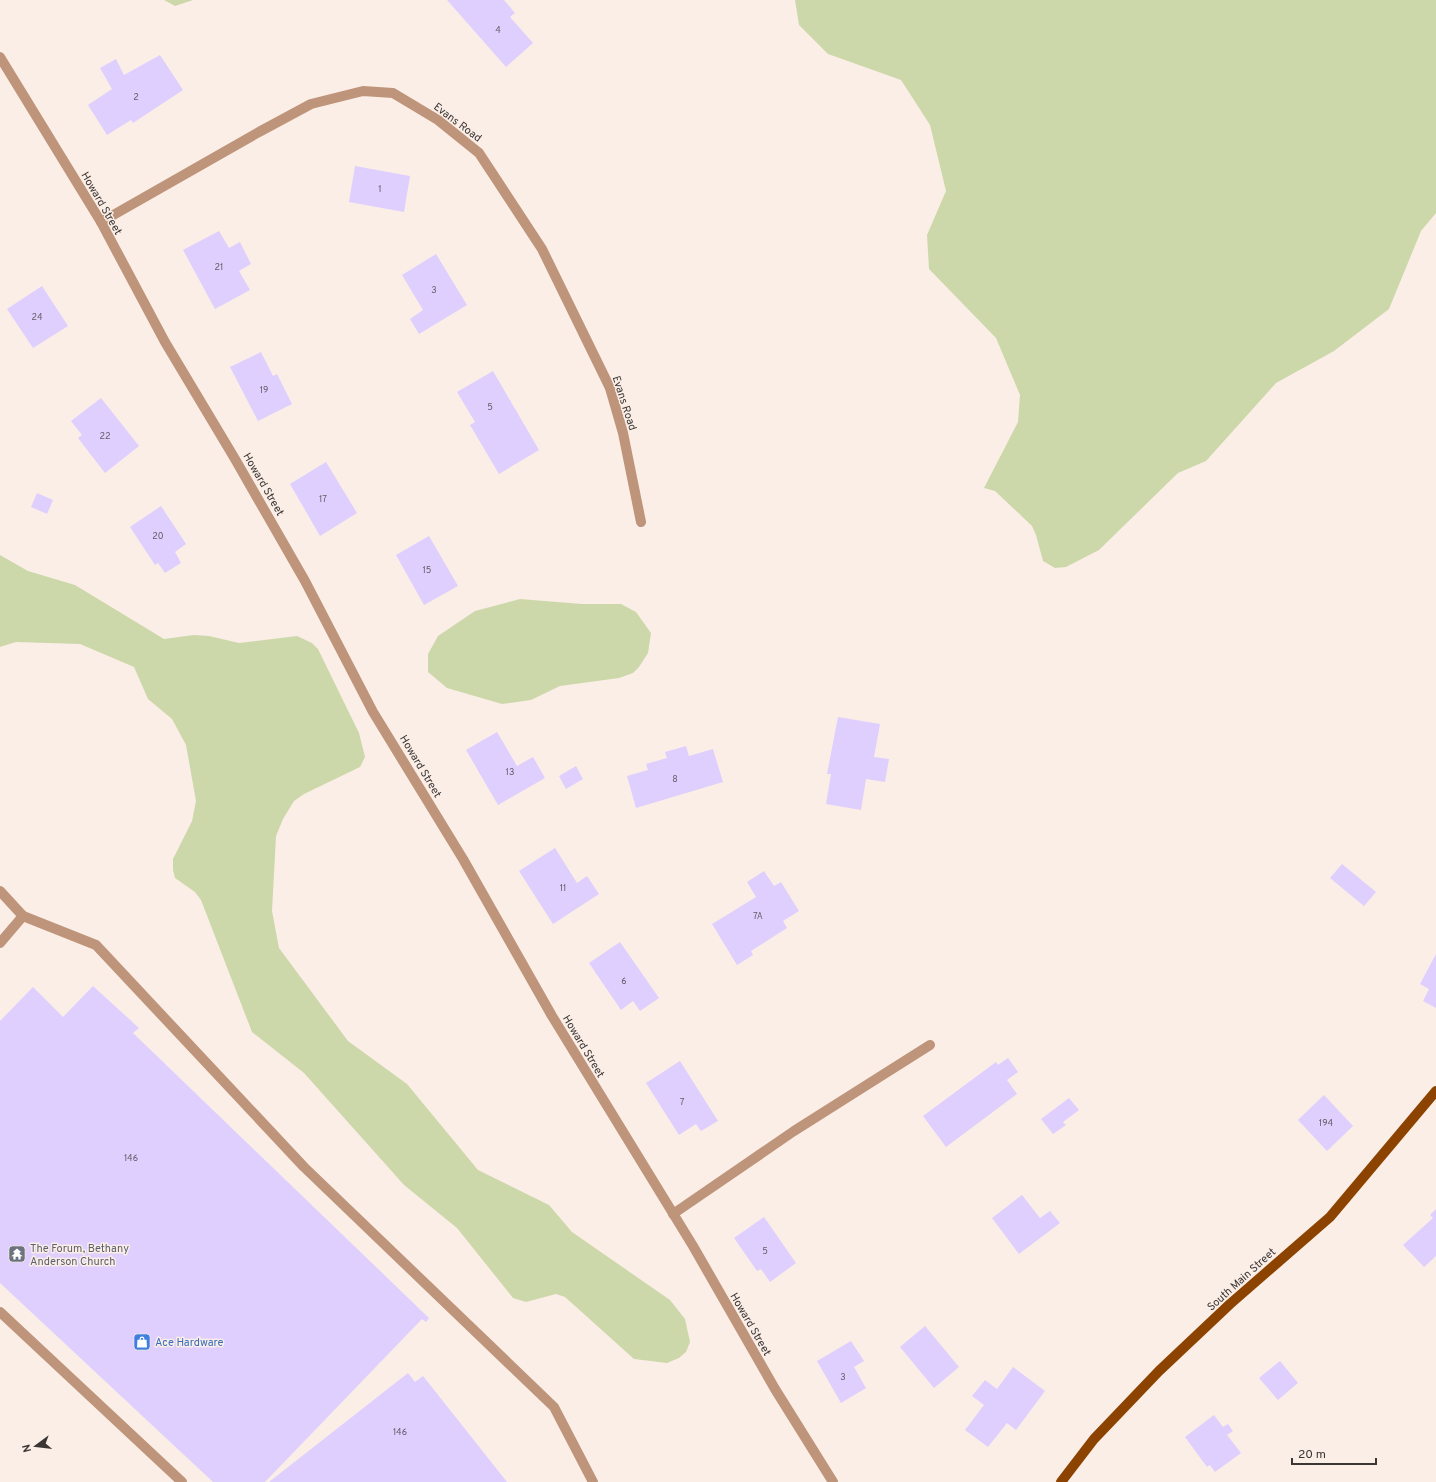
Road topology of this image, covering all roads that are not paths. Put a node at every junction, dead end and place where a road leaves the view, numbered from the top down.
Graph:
1 (0, 57) edge
2 (101, 222) junction
3 (641, 522) dead end
4 (0, 891) edge
5 (23, 916) junction
6 (0, 942) edge
7 (930, 1045) dead end
8 (1436, 1091) edge
9 (673, 1214) junction
10 (0, 1312) edge
11 (182, 1482) edge
12 (593, 1482) edge
13 (833, 1482) edge
14 (1061, 1482) edge

1 - 2 street, Howard Street
2 - 3 street, Evans Road
2 - 9 street, Howard Street
4 - 5 street
5 - 6 street
5 - 12 street
7 - 9 street
8 - 14 main road, South Main Street
9 - 13 street, Howard Street
10 - 11 street

